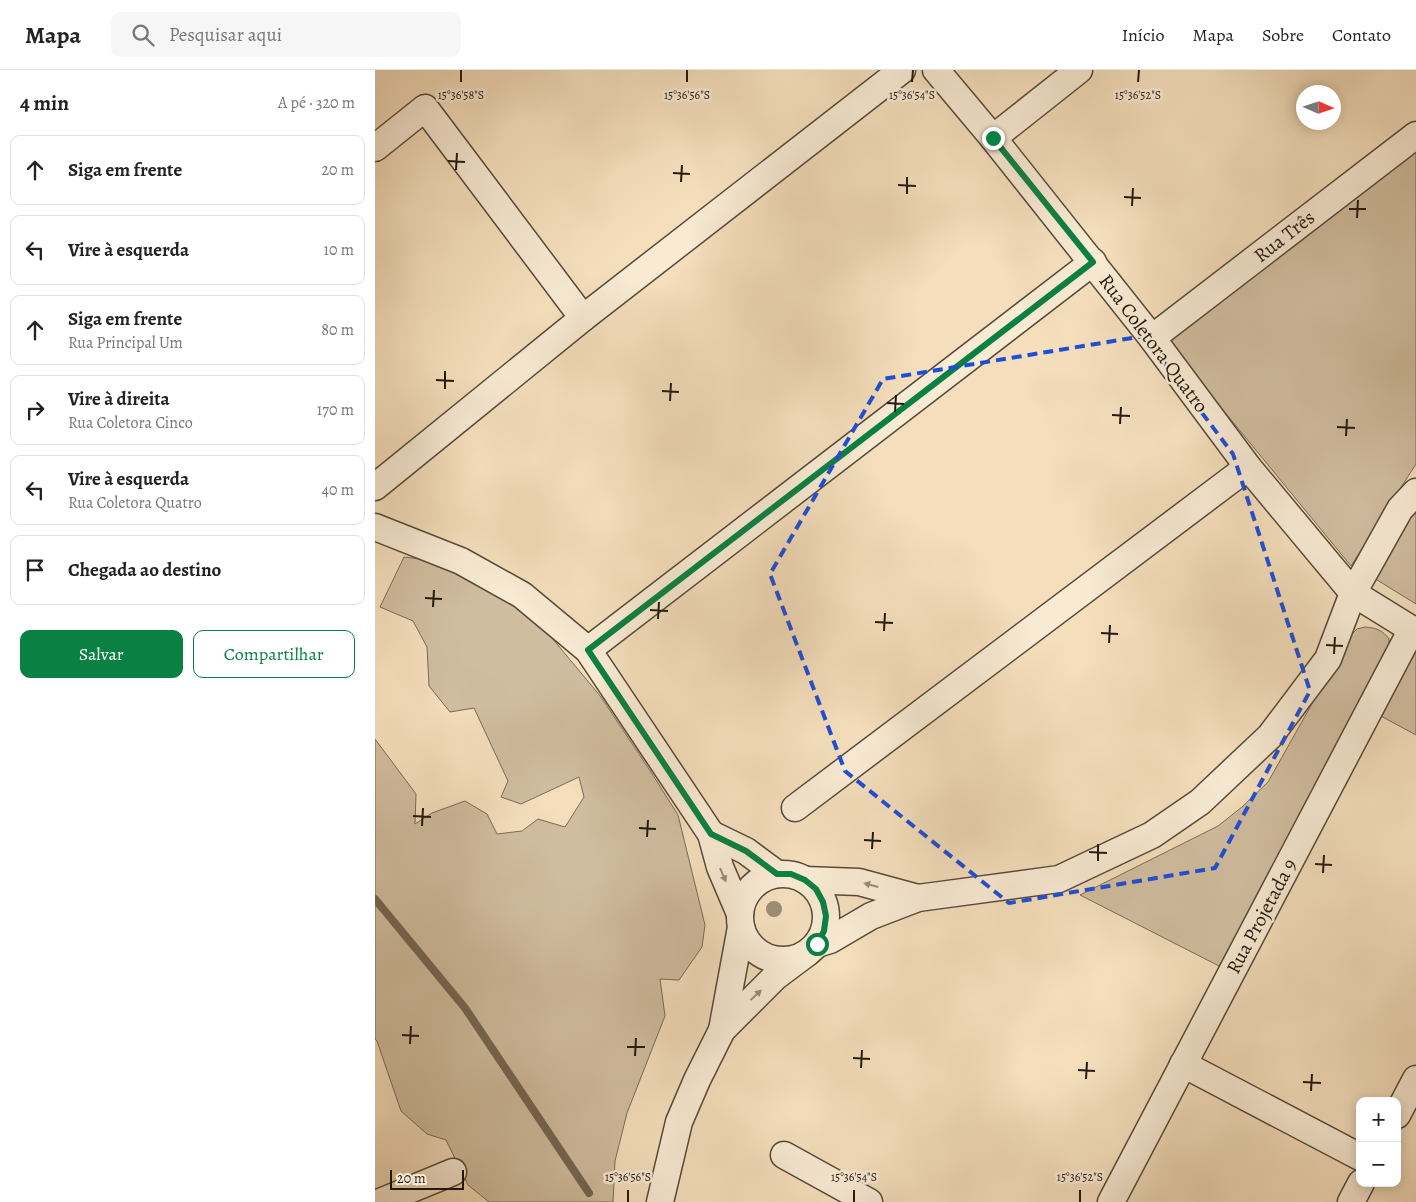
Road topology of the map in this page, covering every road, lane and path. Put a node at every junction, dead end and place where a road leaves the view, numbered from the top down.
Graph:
1 (902, 70) edge
2 (936, 70) edge
3 (1079, 70) edge
4 (1416, 134) edge
5 (993, 138) junction
6 (375, 148) edge
7 (1093, 262) junction
8 (583, 318) junction
9 (1152, 338) junction
10 (1248, 467) junction
11 (375, 487) edge
12 (1416, 492) edge
13 (375, 528) edge
14 (1353, 593) junction
15 (1414, 631) edge
16 (588, 650) junction
17 (795, 808) dead end
18 (711, 834) junction
19 (777, 874) junction
20 (805, 880) junction
21 (919, 898) junction
22 (741, 920) junction
23 (812, 948) junction
24 (722, 1030) junction
25 (1183, 1064) junction
26 (1416, 1079) edge
27 (1401, 1107) edge
28 (784, 1155) dead end
29 (1356, 1155) edge
30 (453, 1172) dead end
31 (1359, 1187) edge
32 (380, 1202) edge
33 (660, 1202) edge
34 (869, 1202) edge
35 (1111, 1202) edge
36 (1351, 1202) edge

1 - 8 street
2 - 5 street, Rua Coletora Quatro
3 - 5 street
4 - 9 street, Rua Três
5 - 7 street, Rua Coletora Quatro
6 - 8 street
7 - 9 street, Rua Coletora Quatro
7 - 16 street
8 - 11 street
9 - 10 street, Rua Coletora Quatro
10 - 14 street, Rua Coletora Quatro
10 - 17 street
12 - 14 street
13 - 16 street
14 - 15 street, Rua Coletora Quatro
14 - 21 street
15 - 25 street, Rua Projetada 9
16 - 18 street
18 - 19 street
18 -> 22 street
19 - 20 street
19 - 22 street
21 -> 20 street
20 - 23 street
21 - 23 street
22 - 23 street
22 - 24 street
24 -> 23 street
24 - 33 street
25 - 29 street
25 - 35 street, Rua Projetada 9
26 - 27 street
28 - 34 street
30 - 32 street
31 - 36 street

